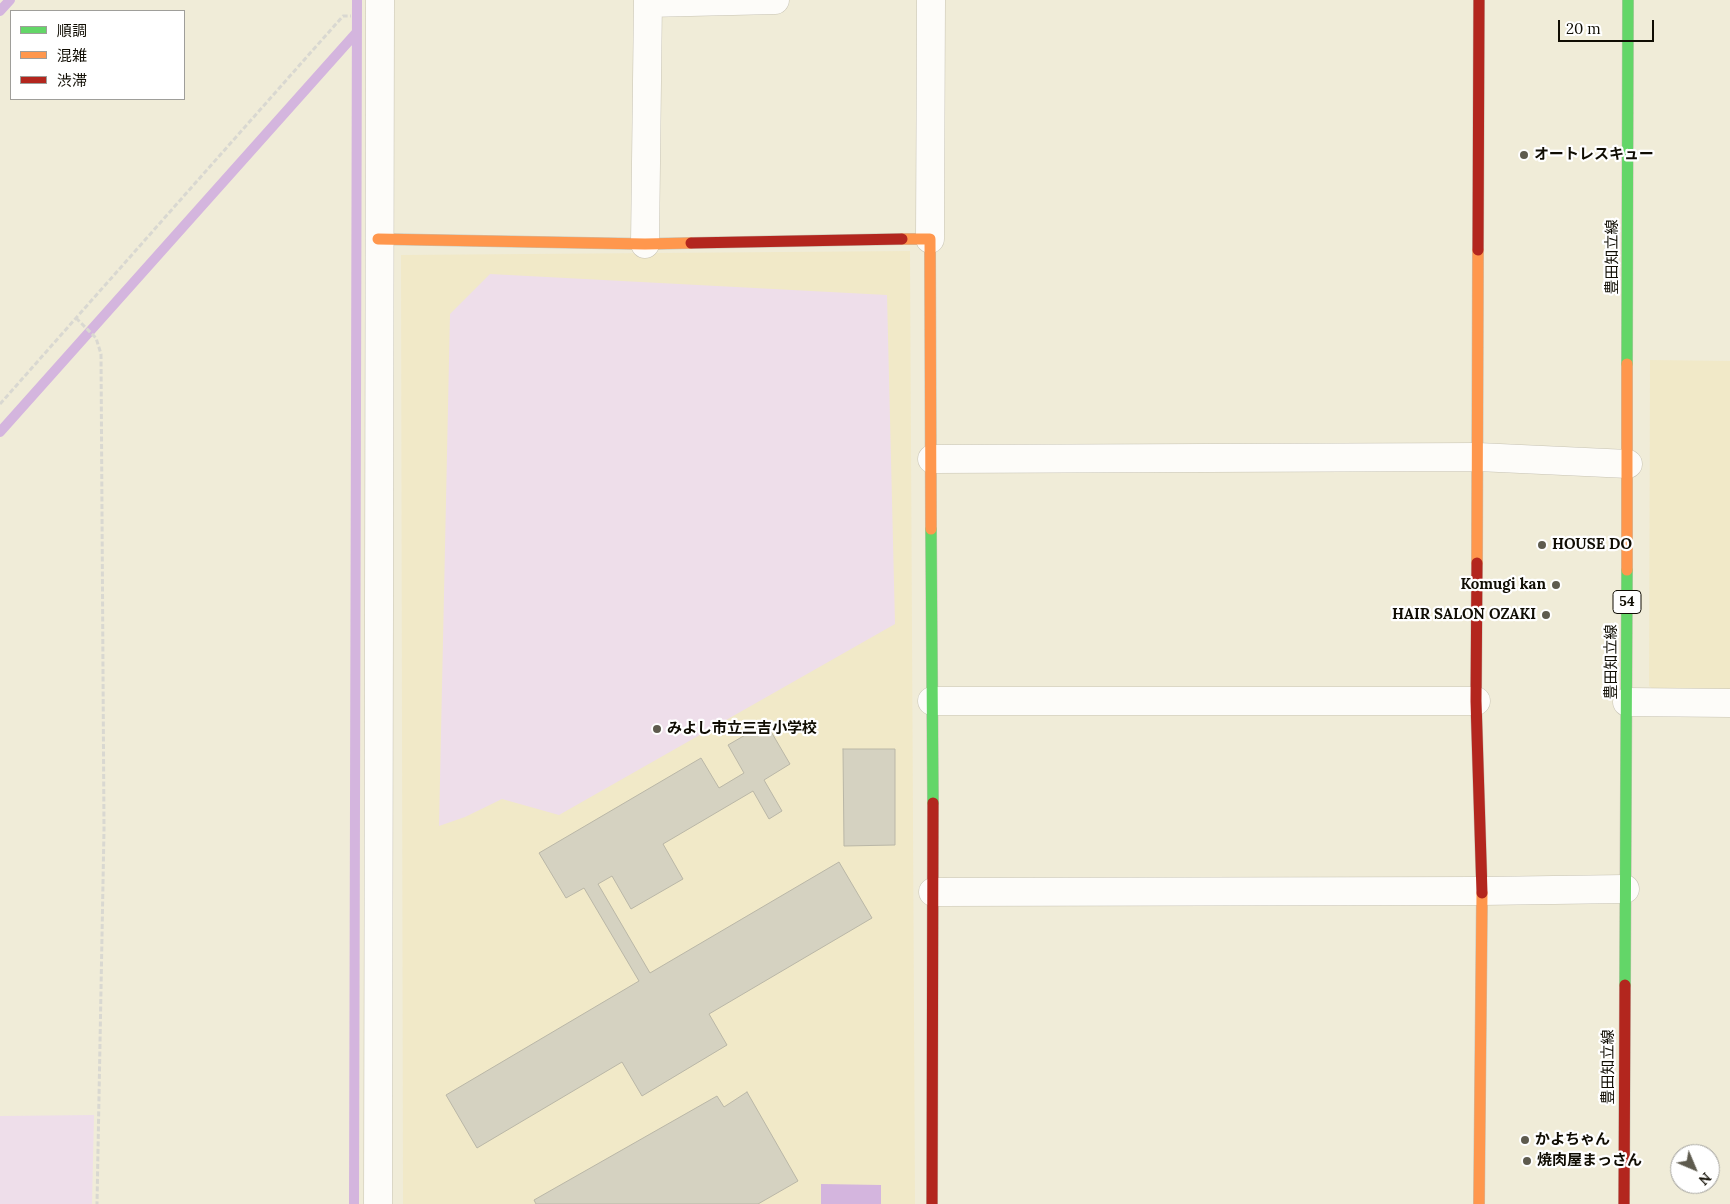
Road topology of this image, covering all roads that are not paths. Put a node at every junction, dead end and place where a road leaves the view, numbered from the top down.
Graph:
1 (775, 0) edge
2 (931, 0) edge
3 (1479, 0) edge
4 (1628, 0) edge
5 (648, 2) edge
6 (379, 8) edge
7 (378, 239) junction
8 (930, 239) junction
9 (645, 244) junction
10 (1478, 457) junction
11 (932, 459) junction
12 (1628, 464) junction
13 (932, 701) junction
14 (1476, 701) junction
15 (1627, 702) junction
16 (1730, 703) edge
17 (1625, 889) junction
18 (933, 892) junction
19 (1482, 892) junction
20 (378, 1204) edge
21 (932, 1204) edge
22 (1478, 1204) edge
23 (1624, 1204) edge

1 - 5 street
2 - 8 street
3 - 10 street
4 - 12 street, 豊田知立線 / 54
5 - 9 street
6 - 7 street
7 - 9 street
7 - 20 street
8 - 9 street
8 - 11 street
10 - 11 street
10 - 12 street
10 - 14 street
11 - 13 street
12 - 15 street, 豊田知立線 / 54
13 - 14 street
13 - 18 street
14 - 19 street
15 - 16 street
15 - 17 street, 豊田知立線 / 54
17 - 19 street
17 - 23 street, 豊田知立線 / 54
18 - 19 street
18 - 21 street
19 - 22 street

